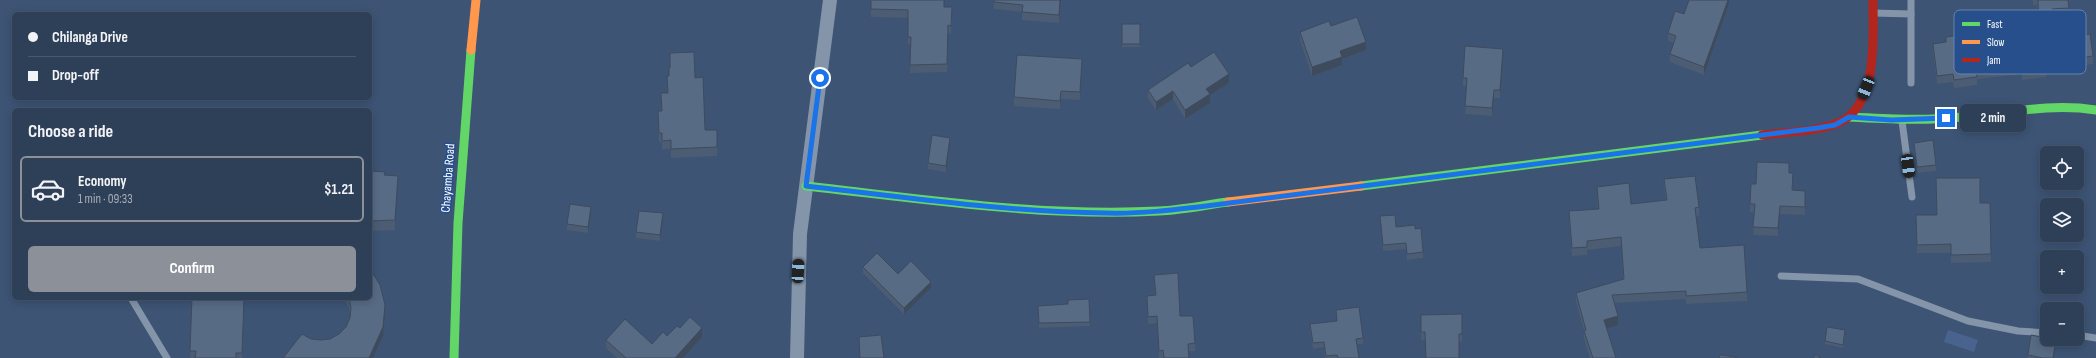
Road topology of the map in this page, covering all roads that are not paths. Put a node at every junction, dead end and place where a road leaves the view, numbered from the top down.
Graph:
1 (476, 0) edge
2 (830, 0) edge
3 (1873, 0) edge
4 (1911, 0) edge
5 (1873, 13) junction
6 (1911, 14) junction
7 (1911, 83) dead end
8 (2096, 110) edge
9 (1849, 117) junction
10 (1902, 119) junction
11 (806, 186) junction
12 (1912, 198) dead end
13 (1781, 276) dead end
14 (132, 300) edge
15 (2040, 332) edge
16 (2084, 336) edge
17 (2096, 338) edge
18 (167, 358) edge
19 (454, 358) edge
20 (797, 358) edge

1 - 19 street, Chayamba Road
2 - 11 street
3 - 5 street
4 - 6 lane
5 - 6 lane
5 - 9 street
6 - 7 lane
8 - 10 street
9 - 10 street
9 - 11 street
10 - 12 lane
11 - 20 street
13 - 15 lane
14 - 18 lane
16 - 17 lane

